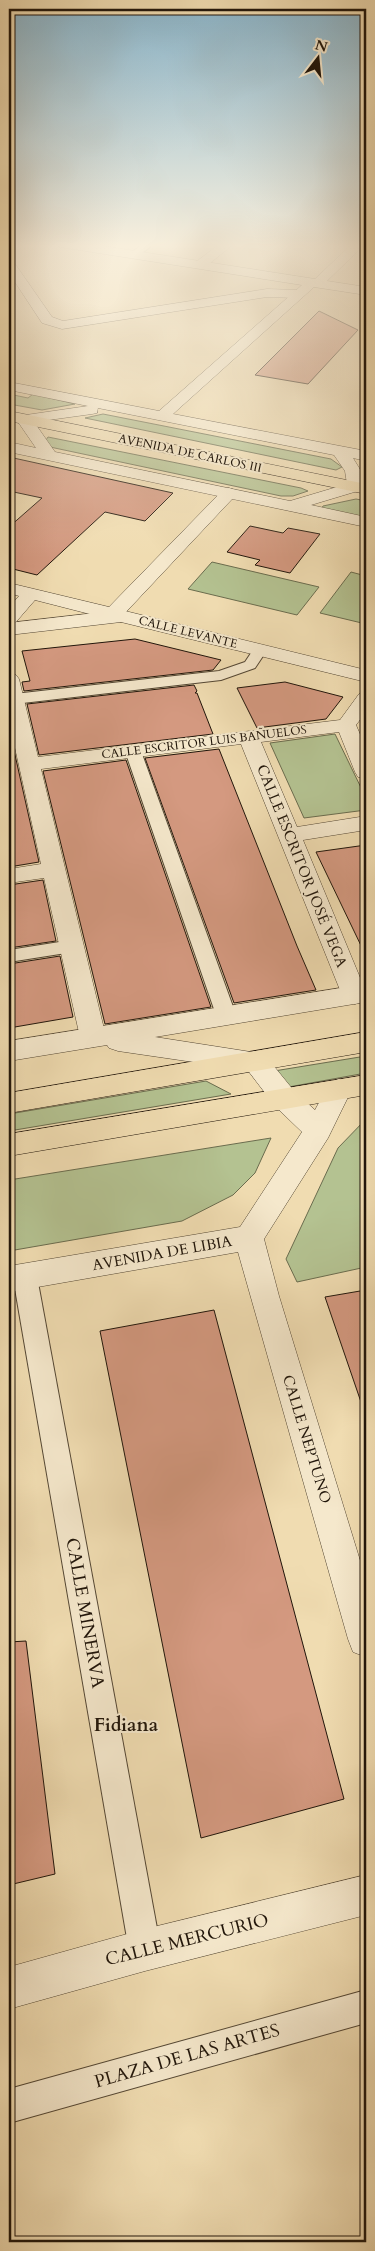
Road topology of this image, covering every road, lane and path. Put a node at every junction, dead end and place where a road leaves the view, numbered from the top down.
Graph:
1 (237, 348) edge
2 (9, 386) edge
3 (116, 407) junction
4 (162, 416) junction
5 (16, 417) edge
6 (9, 447) edge
7 (340, 451) junction
8 (49, 456) junction
9 (366, 456) edge
10 (361, 488) edge
11 (228, 493) junction
12 (289, 506) junction
13 (366, 522) edge
14 (9, 588) edge
15 (30, 594) junction
16 (117, 615) junction
17 (9, 618) edge
18 (9, 629) edge
19 (260, 650) junction
20 (366, 676) edge
21 (11, 689) edge
22 (366, 698) edge
23 (346, 725) junction
24 (249, 737) junction
25 (134, 751) junction
26 (29, 764) junction
27 (366, 772) edge
28 (366, 823) edge
29 (289, 835) junction
30 (54, 869) junction
31 (9, 876) edge
32 (72, 946) junction
33 (9, 956) edge
34 (361, 994) edge
35 (226, 1015) junction
36 (93, 1037) junction
37 (366, 1042) edge
38 (9, 1051) edge
39 (255, 1061) junction
40 (366, 1085) edge
41 (339, 1089) junction
42 (285, 1099) junction
43 (9, 1103) edge
44 (318, 1130) junction
45 (9, 1145) edge
46 (249, 1238) junction
47 (17, 1278) edge
48 (366, 1639) edge
49 (366, 1895) edge
50 (145, 1950) junction
51 (9, 1988) edge
52 (366, 2006) edge
53 (9, 2106) edge

1 - 4 street
2 - 3 street, AVENIDA DE CARLOS III
3 - 4 street, AVENIDA DE CARLOS III
3 - 5 street, AVENIDA DE CARLOS III
4 - 7 street, AVENIDA DE CARLOS III
5 - 8 street
5 - 10 main road, AVENIDA DE CARLOS III
6 - 8 street
7 - 9 street, AVENIDA DE CARLOS III
7 - 10 street
8 - 11 street
10 - 12 street
11 - 12 street
11 - 16 street
12 - 13 street
14 - 15 street, CALLE LEVANTE
15 - 16 street, CALLE LEVANTE
15 - 17 street
16 - 18 street
16 - 19 street, CALLE LEVANTE
19 - 20 street, CALLE LEVANTE
19 - 21 street
21 - 26 street
22 - 23 street
23 - 24 street, CALLE ESCRITOR LUIS BAÑUELOS
23 - 27 street
24 - 25 street, CALLE ESCRITOR LUIS BAÑUELOS
24 - 29 street, CALLE ESCRITOR JOSÉ VEGA
25 - 26 street, CALLE ESCRITOR LUIS BAÑUELOS
25 - 35 street
26 - 30 street
28 - 29 street
29 - 34 street, CALLE ESCRITOR JOSÉ VEGA
30 - 31 street
30 - 32 street
32 - 33 street
32 - 36 street
34 - 35 street
35 - 36 street
36 - 38 street
36 - 39 street
37 - 39 main road
39 - 42 street
39 - 43 main road
40 - 41 main road
41 - 42 main road
41 - 44 street, AVENIDA DE LIBIA
42 - 44 street
42 - 45 main road
44 - 46 street, AVENIDA DE LIBIA
46 - 47 street, AVENIDA DE LIBIA
46 - 48 street, CALLE NEPTUNO
47 - 50 street, CALLE MINERVA
49 - 50 street, CALLE MERCURIO
50 - 51 street, CALLE MERCURIO
52 - 53 street, PLAZA DE LAS ARTES

